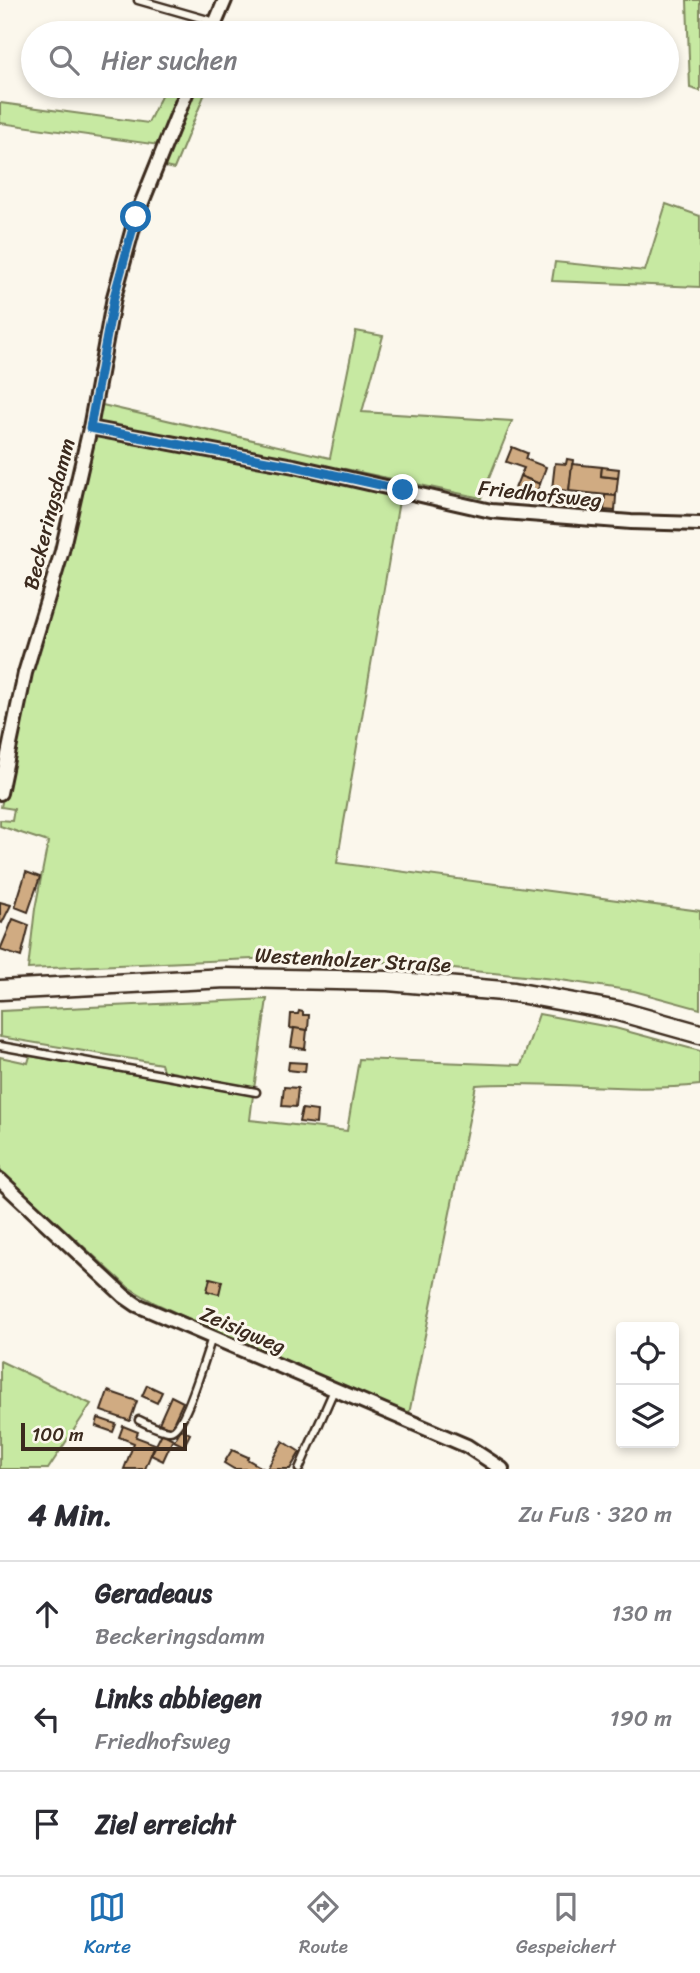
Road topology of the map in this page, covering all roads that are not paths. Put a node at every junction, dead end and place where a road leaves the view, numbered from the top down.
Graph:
1 (138, 0) edge
2 (225, 0) edge
3 (194, 21) edge
4 (216, 21) edge
5 (185, 98) edge
6 (90, 428) junction
7 (700, 524) edge
8 (0, 793) edge
9 (0, 990) edge
10 (700, 1034) edge
11 (0, 1046) edge
12 (256, 1092) dead end
13 (0, 1180) edge
14 (212, 1338) junction
15 (334, 1390) junction
16 (139, 1420) dead end
17 (299, 1469) edge
18 (502, 1469) edge

1 - 3 lane
2 - 4 street
5 - 6 street, Beckeringsdamm
6 - 7 street, Friedhofsweg
6 - 8 street, Beckeringsdamm
9 - 10 main road, Westenholzer Straße
11 - 12 lane
13 - 14 street, Zeisigweg
14 - 15 street, Zeisigweg
14 - 16 lane
15 - 17 lane
15 - 18 street, Zeisigweg

